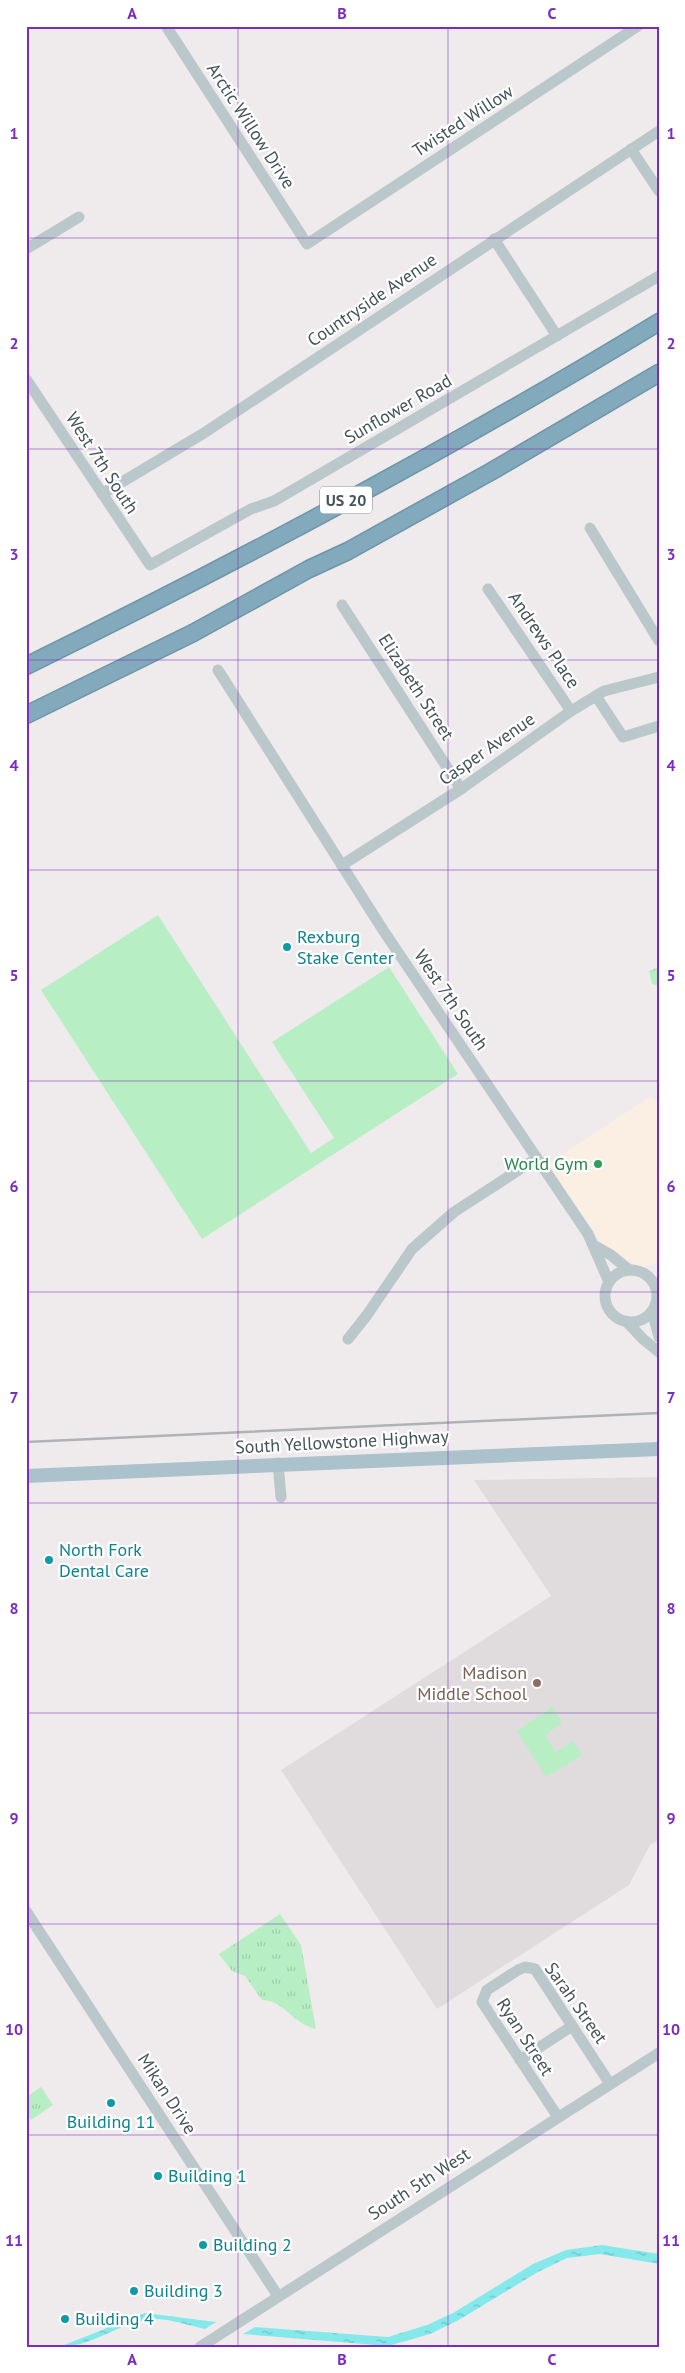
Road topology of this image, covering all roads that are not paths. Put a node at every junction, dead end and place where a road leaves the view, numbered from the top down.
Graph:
1 (166, 26) edge
2 (638, 26) edge
3 (659, 131) edge
4 (631, 149) junction
5 (659, 191) edge
6 (79, 217) dead end
7 (494, 239) junction
8 (307, 244) joint
9 (26, 249) edge
10 (659, 276) edge
11 (659, 322) edge
12 (557, 336) junction
13 (659, 373) edge
14 (26, 380) edge
15 (102, 494) junction
16 (590, 528) dead end
17 (150, 565) joint
18 (488, 589) dead end
19 (342, 605) dead end
20 (659, 640) edge
21 (26, 666) edge
22 (218, 670) dead end
23 (659, 677) edge
24 (596, 696) junction
25 (570, 711) junction
26 (26, 715) edge
27 (659, 726) edge
28 (461, 789) junction
29 (342, 865) junction
30 (537, 1158) junction
31 (595, 1246) junction
32 (629, 1270) junction
33 (659, 1272) edge
34 (646, 1276) junction
35 (609, 1282) junction
36 (656, 1303) edge
37 (626, 1321) junction
38 (659, 1336) edge
39 (348, 1339) dead end
40 (659, 1352) edge
41 (659, 1449) edge
42 (278, 1464) junction
43 (26, 1476) edge
44 (281, 1497) dead end
45 (26, 1912) edge
46 (504, 1980) joint
47 (572, 2026) junction
48 (659, 2053) edge
49 (520, 2060) junction
50 (610, 2084) junction
51 (558, 2117) junction
52 (278, 2296) junction
53 (200, 2347) edge

1 - 8 street, Arctic Willow Drive
2 - 8 street, Twisted Willow
3 - 4 street, Countryside Avenue
4 - 5 street
4 - 7 street, Countryside Avenue
6 - 9 street
7 - 12 street
7 - 15 street, Countryside Avenue
10 - 12 street, Sunflower Road
11 - 21 highway, US 20
12 - 17 street, Sunflower Road
13 - 26 highway, US 20
14 - 15 street, West 7th South
15 - 17 street, West 7th South
16 - 20 street
18 - 25 street, Andrews Place
19 - 28 street, Elizabeth Street
22 - 29 street, West 7th South
23 - 24 street, Casper Avenue
24 - 25 street, Casper Avenue
24 - 27 street
25 - 28 street, Casper Avenue
28 - 29 street, Casper Avenue
29 - 30 street, West 7th South
30 - 31 street, West 7th South
30 - 39 street
31 - 32 street, West 7th South
31 - 35 street, West 7th South
32 - 34 street
32 - 35 street
33 - 34 street
34 - 36 street
35 - 37 street
36 - 37 street
36 - 38 street
37 - 40 street
41 - 42 main road, South Yellowstone Highway
42 - 43 main road, South Yellowstone Highway
42 - 44 street
45 - 52 street, Mikan Drive
46 - 47 street, Sarah Street
46 - 49 street, Ryan Street
47 - 49 street
47 - 50 street, Sarah Street
48 - 50 street, South 5th West
49 - 51 street, Ryan Street
50 - 51 street, South 5th West
51 - 52 street, South 5th West
52 - 53 street, South 5th West

